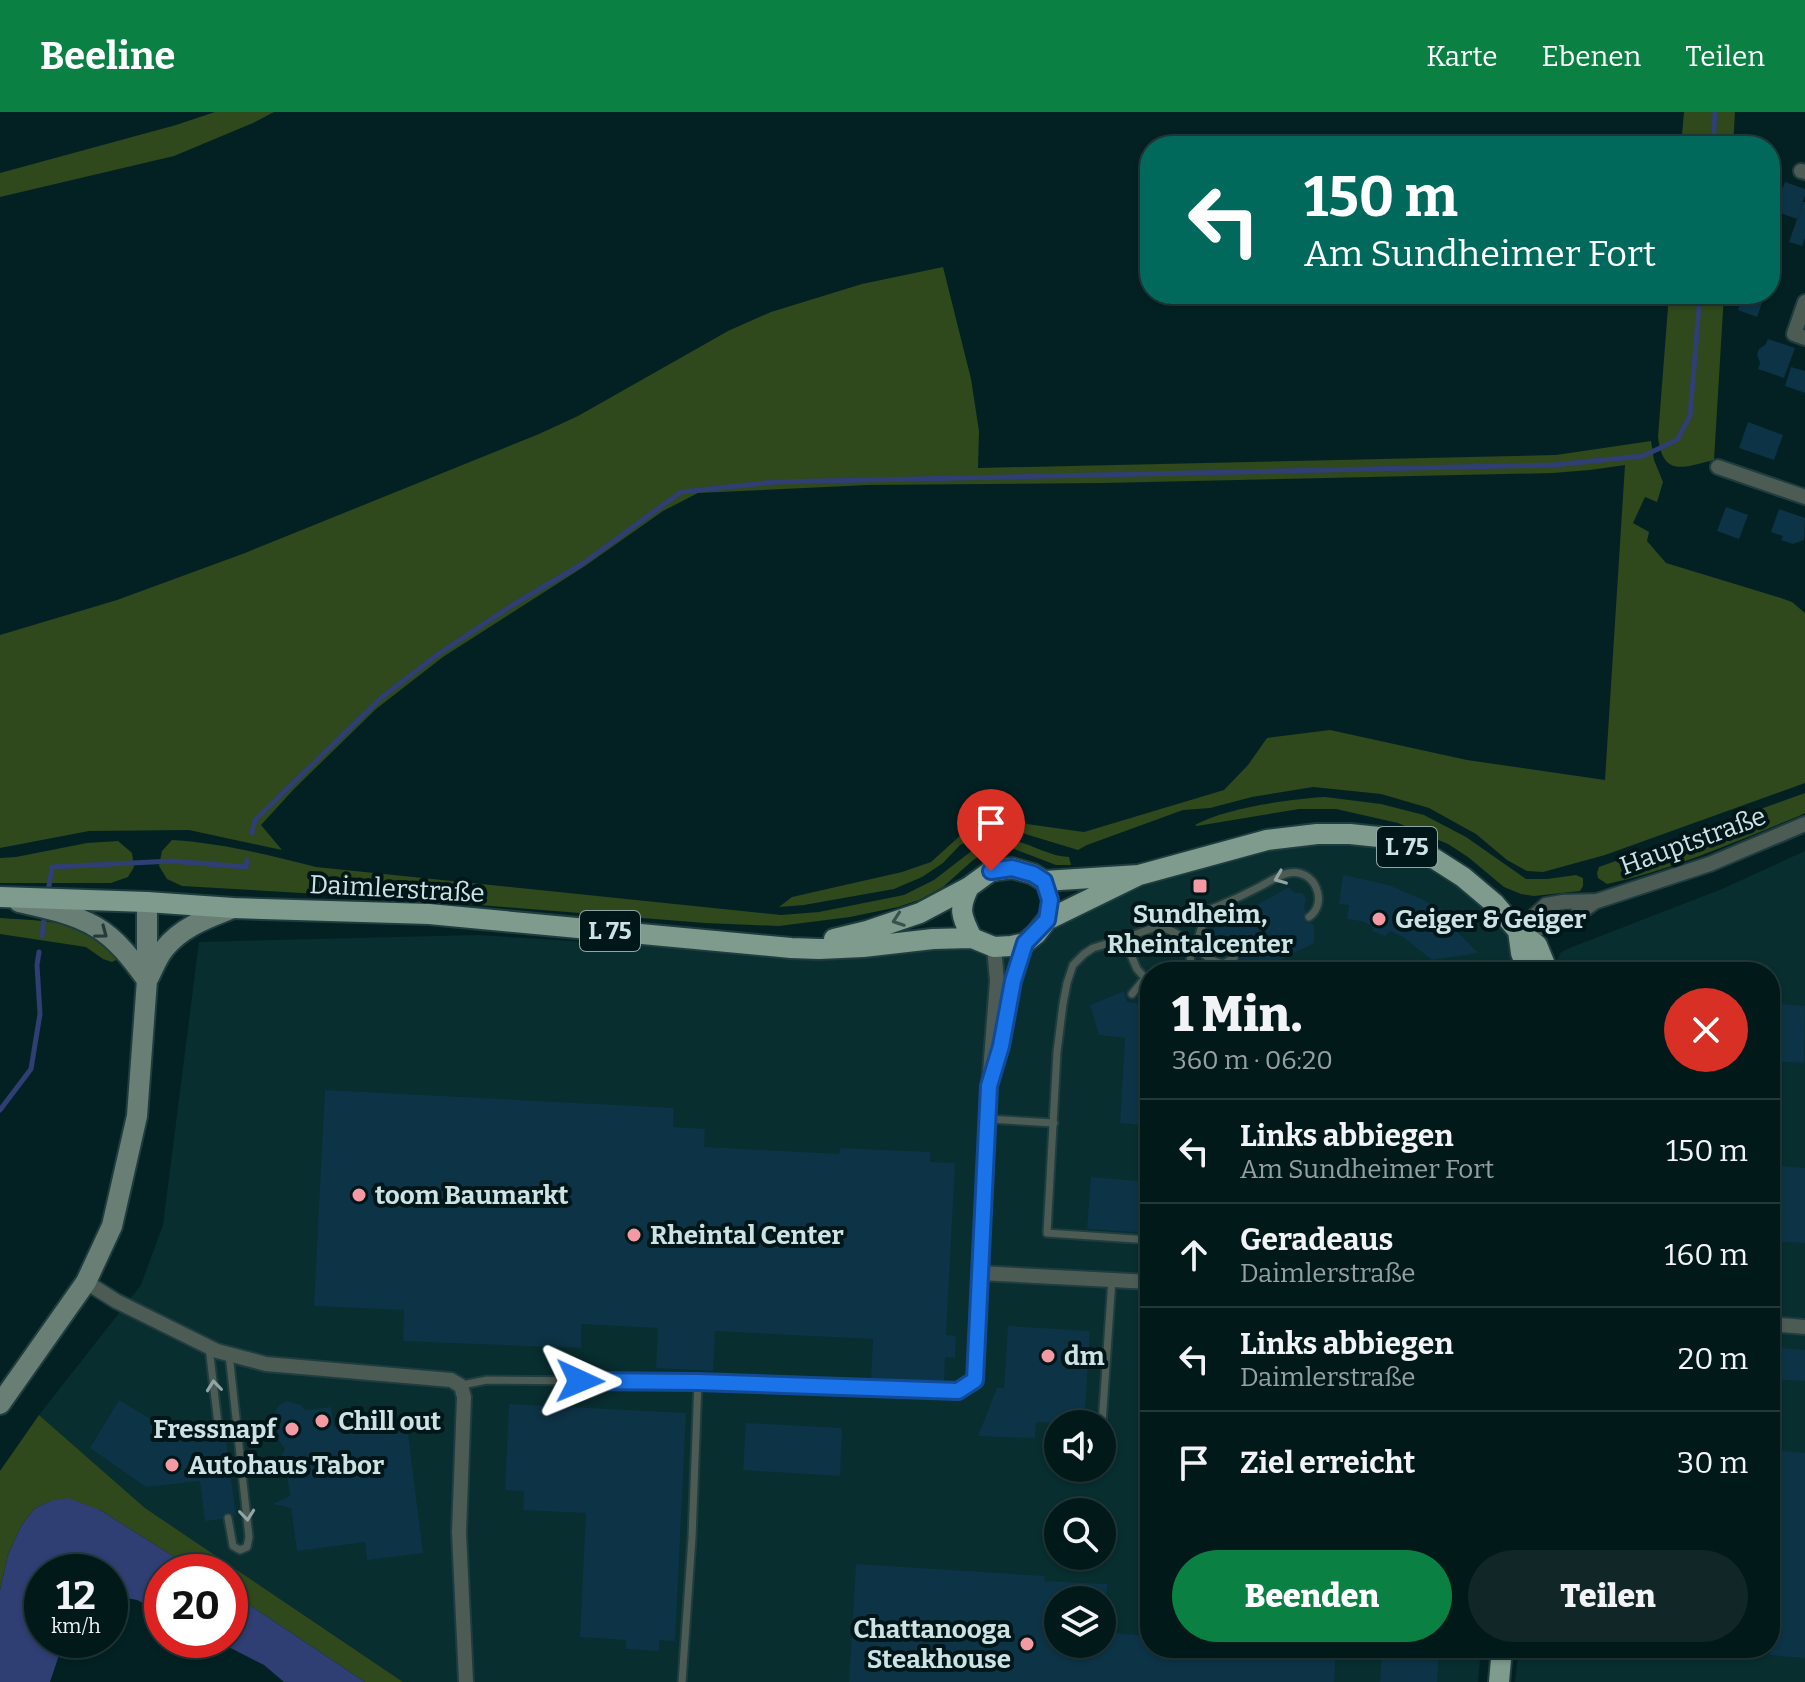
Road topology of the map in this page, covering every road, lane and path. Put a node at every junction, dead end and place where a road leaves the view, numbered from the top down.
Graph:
1 (1805, 302) edge
2 (1805, 338) edge
3 (1718, 467) dead end
4 (1805, 497) edge
5 (1805, 824) edge
6 (1139, 875) junction
7 (1044, 881) junction
8 (969, 887) junction
9 (1, 897) edge
10 (1597, 901) junction
11 (147, 902) junction
12 (233, 908) junction
13 (1213, 909) junction
14 (1309, 917) dead end
15 (1047, 920) junction
16 (1159, 927) junction
17 (1518, 931) junction
18 (972, 938) junction
19 (1124, 939) junction
20 (1025, 943) junction
21 (994, 947) junction
22 (791, 948) junction
23 (1234, 958) dead end
24 (1191, 962) edge
25 (1212, 962) edge
26 (1229, 962) edge
27 (1525, 962) edge
28 (1544, 962) edge
29 (1140, 971) edge
30 (147, 980) junction
31 (1140, 986) edge
32 (1132, 994) dead end
33 (989, 1086) junction
34 (987, 1119) junction
35 (1054, 1123) junction
36 (1140, 1239) edge
37 (980, 1273) junction
38 (1112, 1279) junction
39 (1140, 1281) edge
40 (86, 1282) junction
41 (1780, 1325) edge
42 (1805, 1327) edge
43 (209, 1347) junction
44 (229, 1354) junction
45 (975, 1380) joint
46 (698, 1382) junction
47 (461, 1386) junction
48 (0, 1404) edge
49 (1103, 1410) edge
50 (218, 1424) dead end
51 (228, 1518) dead end
52 (1501, 1658) edge
53 (466, 1682) edge
54 (682, 1682) edge
55 (1499, 1682) edge

1 - 2 street
3 - 4 street
5 - 10 street, Hauptstraße
6 - 7 main road, Daimlerstraße / L 75
6 - 15 main road, Daimlerstraße / L 75
6 - 17 main road, Daimlerstraße / L 75
7 - 8 main road, Daimlerstraße / L 75
7 - 15 main road
8 - 18 main road
8 -> 22 main road, Daimlerstraße / L 75
9 - 11 main road, Daimlerstraße / L 75
9 -> 30 street
10 - 17 street, Hauptstraße
10 - 17 street, Hauptstraße
11 - 12 main road, Daimlerstraße / L 75
11 - 30 street
12 - 22 main road, Daimlerstraße / L 75
12 - 30 street
14 -> 13 lane
13 - 16 lane
13 - 25 lane
15 - 20 main road, Daimlerstraße / L 75
16 - 19 lane
16 - 24 lane
17 - 27 main road, Daimlerstraße / L 75
17 - 28 main road, Daimlerstraße / L 75
18 - 21 main road, Daimlerstraße / L 75
18 - 22 main road, Daimlerstraße / L 75
19 - 29 lane
19 - 35 lane
20 - 21 main road, Daimlerstraße / L 75
20 - 33 street
21 - 33 street
23 - 26 lane
30 - 40 street
31 - 32 lane
33 - 34 street
34 - 35 lane
34 - 37 street
35 - 36 lane
37 - 38 street
37 - 45 street
38 - 39 street
38 - 49 lane
40 - 43 street
40 - 48 street
41 - 42 street
43 - 44 street
50 -> 43 lane
44 - 47 street
44 -> 51 lane
45 - 46 lane
46 - 47 lane
46 - 54 lane
47 - 53 street
52 - 55 main road

